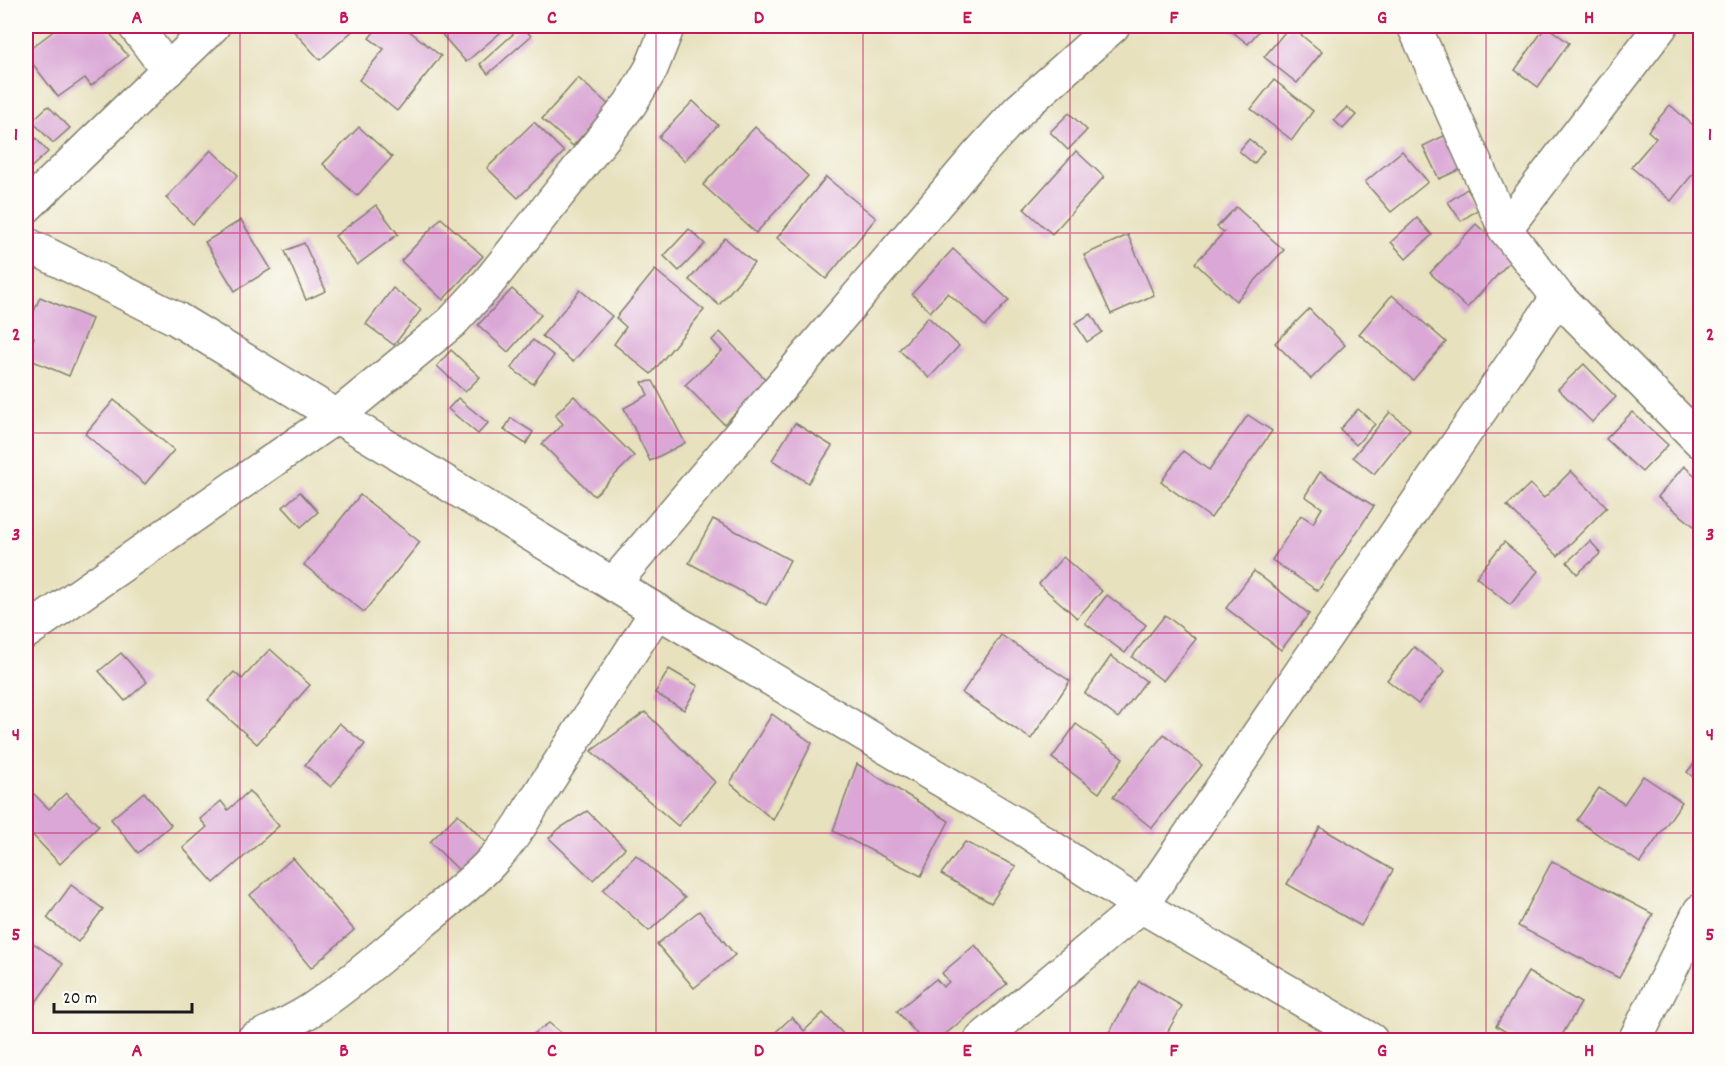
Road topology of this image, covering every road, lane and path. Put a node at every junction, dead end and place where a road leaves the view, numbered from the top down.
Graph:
1 (135, 26) edge
2 (213, 26) edge
3 (668, 26) edge
4 (1113, 26) edge
5 (1414, 26) edge
6 (1661, 26) edge
7 (168, 70) junction
8 (26, 207) edge
9 (1505, 229) junction
10 (26, 244) edge
11 (1558, 297) junction
12 (337, 416) junction
13 (1701, 441) edge
14 (614, 584) junction
15 (657, 611) junction
16 (26, 632) edge
17 (1141, 906) junction
18 (1701, 911) edge
19 (253, 1041) edge
20 (981, 1041) edge
21 (1371, 1041) edge
22 (1635, 1041) edge

1 - 7 street
2 - 7 street
3 - 12 street
4 - 14 street
5 - 9 street
6 - 9 street
7 - 8 street
9 - 11 street
10 - 12 street
11 - 13 street
11 - 17 street
12 - 14 street
12 - 16 street
14 - 15 street
15 - 17 street
15 - 19 street
17 - 20 street
17 - 21 street
18 - 22 street

